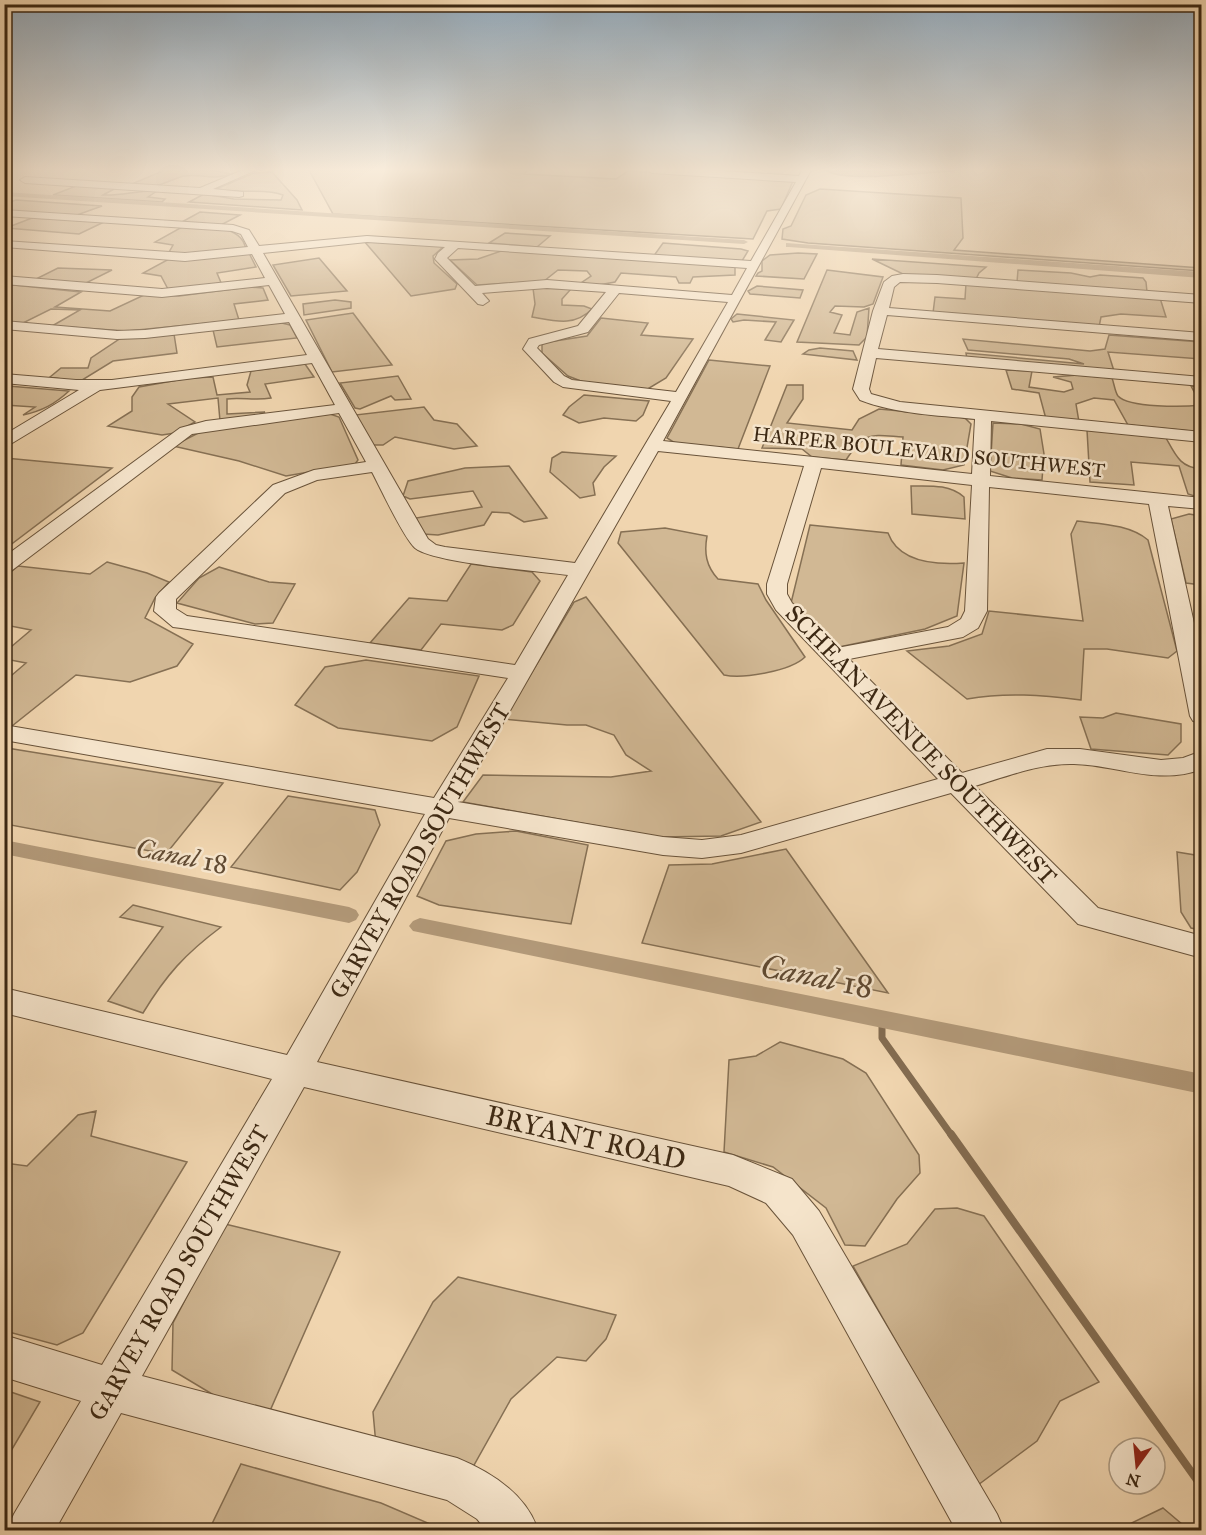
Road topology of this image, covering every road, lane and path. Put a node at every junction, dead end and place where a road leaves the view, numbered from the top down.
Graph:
1 (250, 242) edge
2 (342, 242) edge
3 (414, 242) edge
4 (768, 242) edge
5 (4, 244) edge
6 (456, 244) junction
7 (255, 251) junction
8 (755, 265) junction
9 (4, 280) edge
10 (273, 281) junction
11 (473, 290) junction
12 (615, 290) junction
13 (736, 299) junction
14 (1202, 299) edge
15 (483, 301) dead end
16 (880, 310) junction
17 (294, 317) junction
18 (4, 325) edge
19 (1202, 337) edge
20 (870, 353) junction
21 (316, 358) junction
22 (4, 378) edge
23 (1202, 382) edge
24 (95, 386) junction
25 (680, 397) junction
26 (345, 408) junction
27 (983, 416) junction
28 (1202, 437) edge
29 (4, 443) edge
30 (652, 445) junction
31 (814, 462) junction
32 (377, 466) junction
33 (979, 480) junction
34 (1157, 500) junction
35 (1202, 504) edge
36 (4, 567) edge
37 (579, 570) junction
38 (832, 656) junction
39 (522, 673) junction
40 (1202, 716) edge
41 (4, 732) edge
42 (1202, 759) edge
43 (956, 784) junction
44 (442, 807) junction
45 (1202, 947) edge
46 (4, 1000) edge
47 (295, 1071) junction
48 (4, 1356) edge
49 (111, 1389) junction
50 (30, 1530) edge
51 (515, 1530) edge
52 (981, 1530) edge

1 - 7 street
2 - 7 street
3 - 6 street
4 - 8 street, GARVEY ROAD SOUTHWEST
5 - 7 street
6 - 8 street
6 - 11 street
7 - 10 street
8 - 13 street, GARVEY ROAD SOUTHWEST
9 - 10 street
10 - 17 street
11 - 12 street
11 - 15 street
12 - 13 street
12 - 25 street
13 - 25 street, GARVEY ROAD SOUTHWEST
14 - 16 street
16 - 19 street
16 - 20 street
17 - 18 street
17 - 21 street
20 - 23 street
20 - 27 street
21 - 24 street
21 - 26 street
22 - 24 street
24 - 29 street
25 - 30 street, GARVEY ROAD SOUTHWEST
26 - 32 street
26 - 36 street
27 - 28 street
27 - 33 street
30 - 31 street, HARPER BOULEVARD SOUTHWEST
30 - 37 street, GARVEY ROAD SOUTHWEST
31 - 33 street, HARPER BOULEVARD SOUTHWEST
31 - 38 street, SCHEAN AVENUE SOUTHWEST
32 - 37 street
32 - 39 street
33 - 34 street, HARPER BOULEVARD SOUTHWEST
33 - 38 street
34 - 35 street, HARPER BOULEVARD SOUTHWEST
34 - 40 street
37 - 39 street, GARVEY ROAD SOUTHWEST
38 - 43 street, SCHEAN AVENUE SOUTHWEST
39 - 44 street, GARVEY ROAD SOUTHWEST
41 - 44 street
42 - 43 street
43 - 44 street
43 - 45 street, SCHEAN AVENUE SOUTHWEST
44 - 47 street, GARVEY ROAD SOUTHWEST
46 - 47 street, BRYANT ROAD
47 - 49 street, GARVEY ROAD SOUTHWEST
47 - 52 street, BRYANT ROAD
48 - 49 street
49 - 50 street, GARVEY ROAD SOUTHWEST
49 - 51 street

